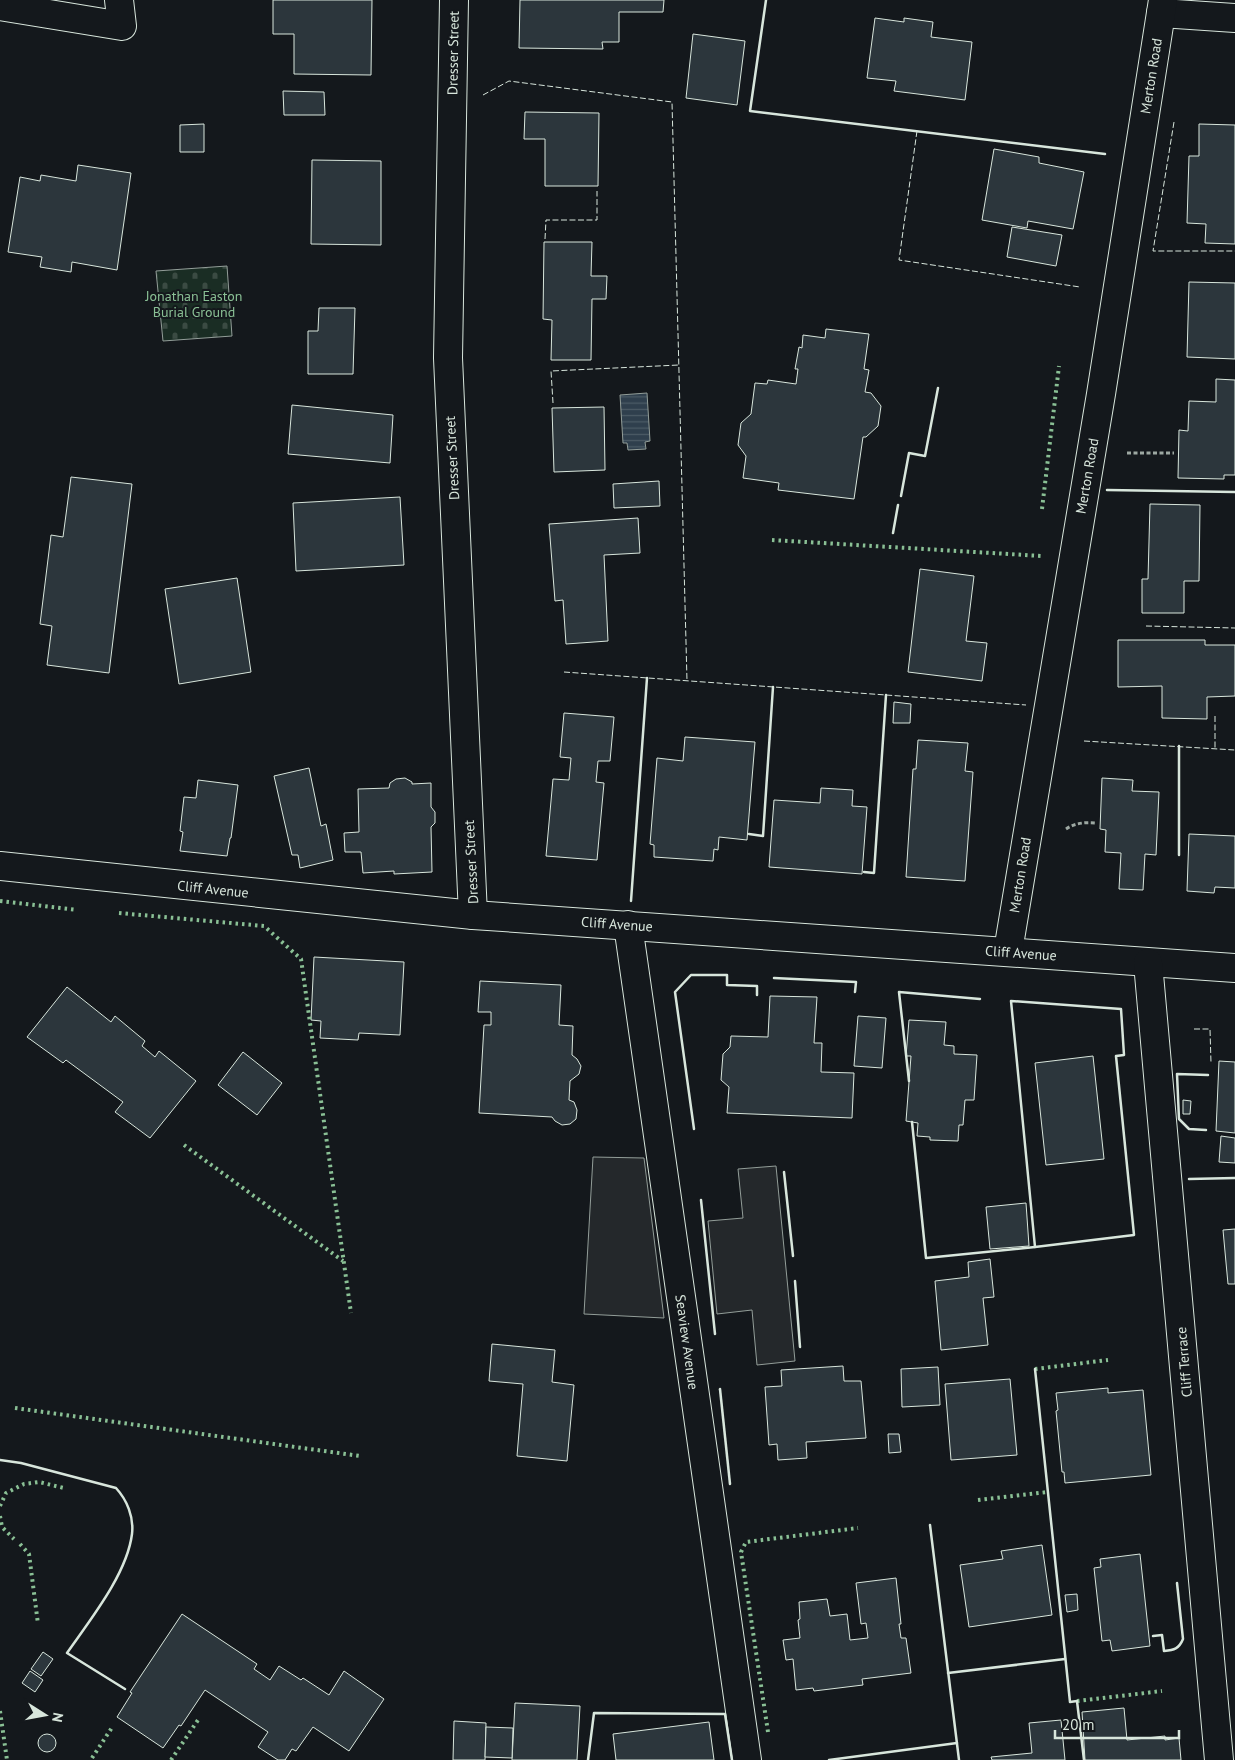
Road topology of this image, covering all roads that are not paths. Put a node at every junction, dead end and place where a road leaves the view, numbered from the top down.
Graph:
1 (454, 0) edge
2 (0, 6) edge
3 (1162, 6) edge
4 (121, 13) edge
5 (1235, 18) edge
6 (0, 866) edge
7 (473, 915) junction
8 (628, 925) junction
9 (1008, 951) junction
10 (1148, 963) junction
11 (1235, 968) edge
12 (747, 1760) edge
13 (1219, 1760) edge

1 - 7 street, Dresser Street
2 - 4 street
3 - 5 street
3 - 9 street, Merton Road
6 - 7 street, Cliff Avenue
7 - 8 street, Cliff Avenue
8 - 9 street, Cliff Avenue
8 - 12 street, Seaview Avenue
9 - 10 street, Cliff Avenue
10 - 11 street, Cliff Avenue
10 - 13 street, Cliff Terrace

